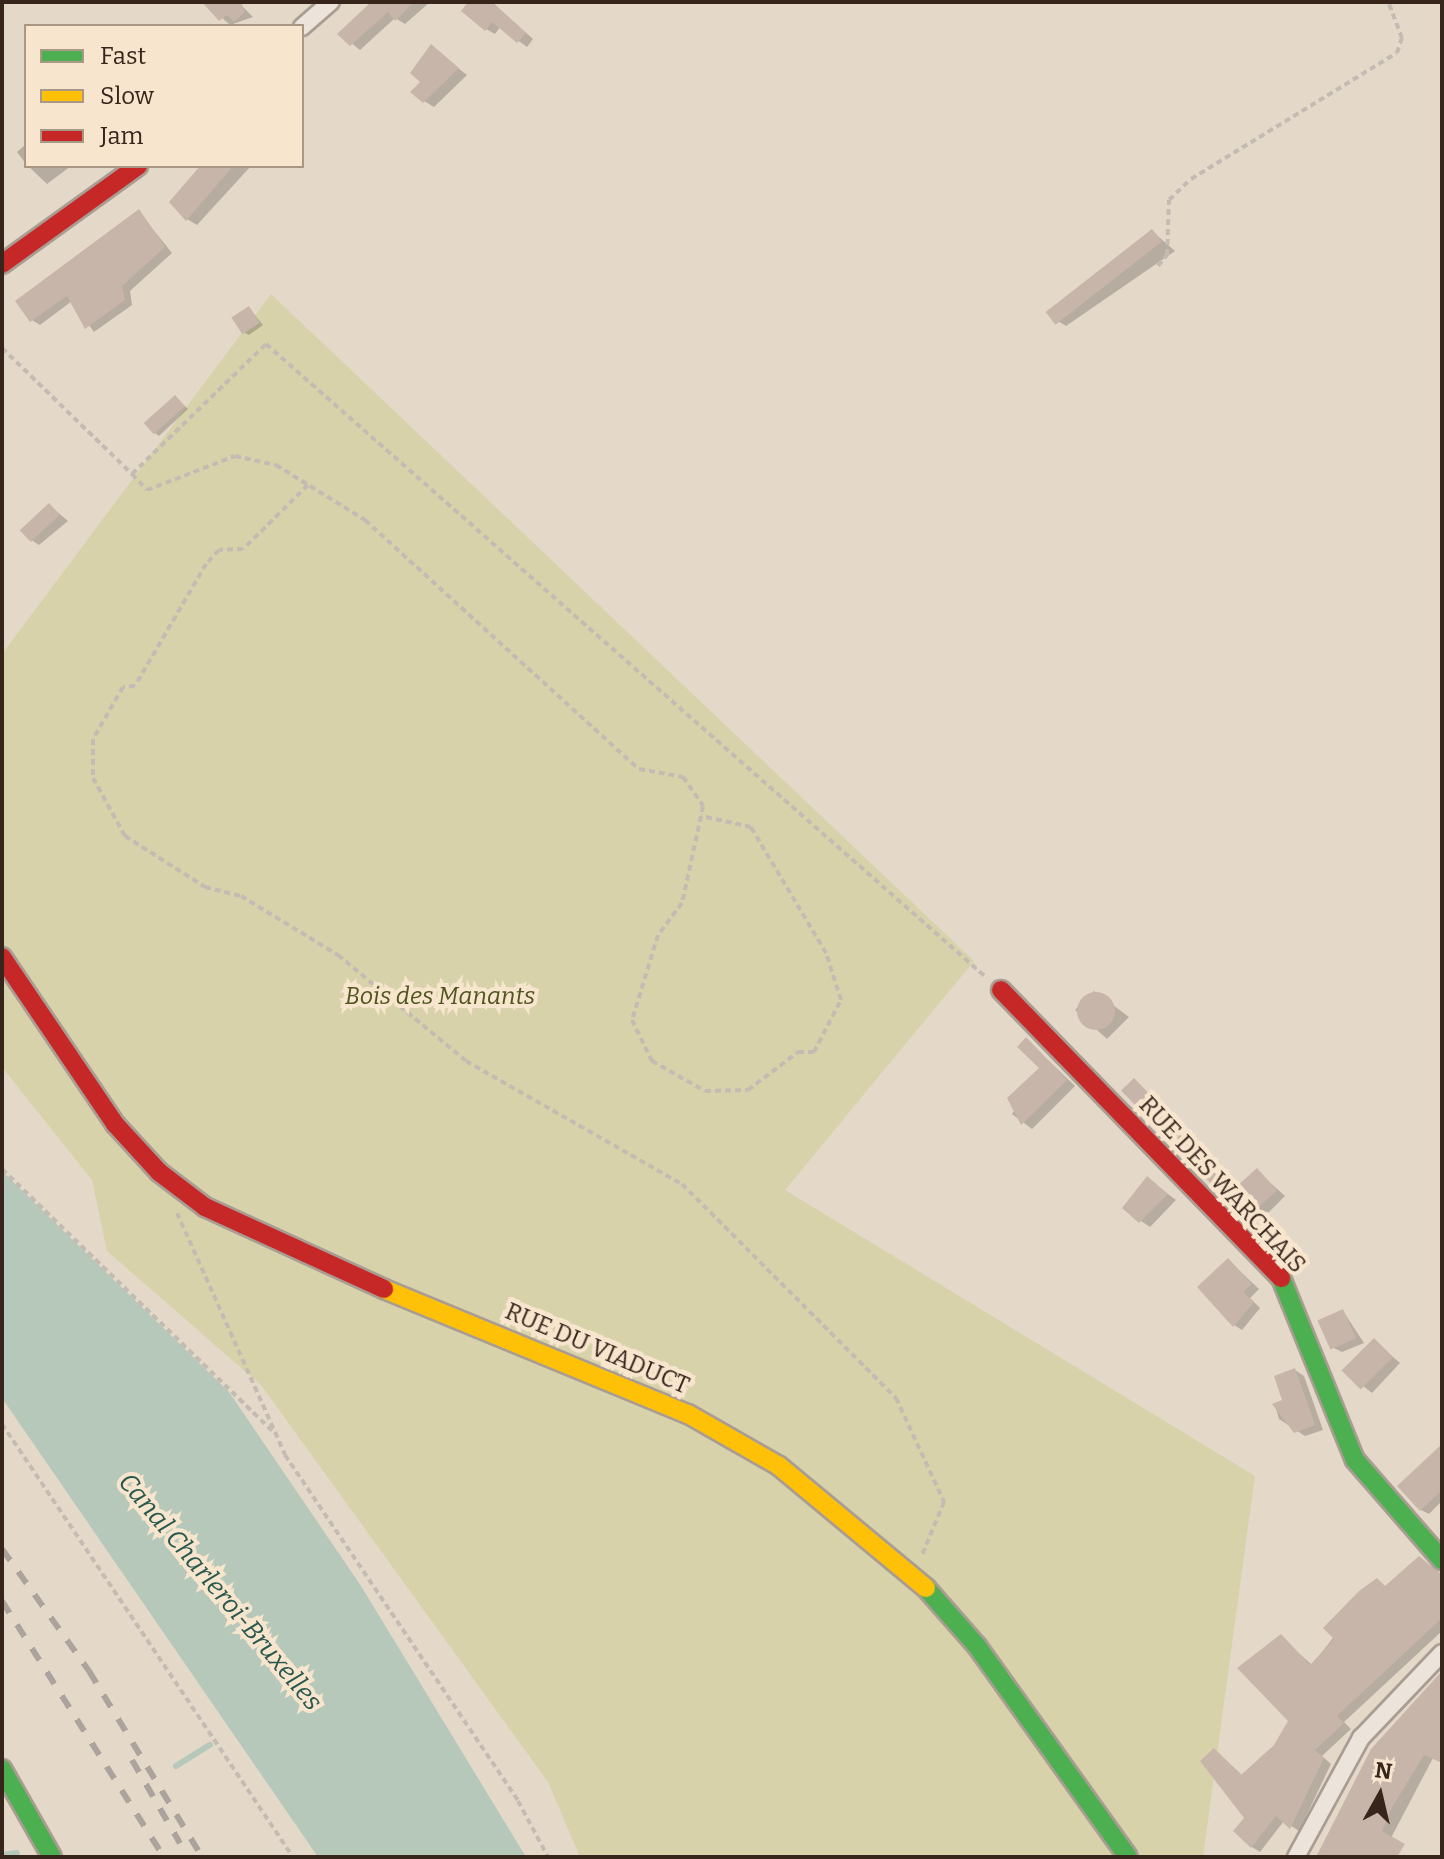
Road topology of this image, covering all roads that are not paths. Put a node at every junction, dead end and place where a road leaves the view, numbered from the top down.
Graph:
1 (331, 2) edge
2 (304, 25) edge
3 (135, 168) edge
4 (2, 264) edge
5 (2, 957) edge
6 (1001, 990) road end
7 (1442, 1560) edge
8 (1442, 1653) edge
9 (2, 1769) edge
10 (52, 1857) edge
11 (1128, 1857) edge
12 (1296, 1857) edge

1 - 2 street
3 - 4 street
5 - 11 street, RUE DU VIADUCT
6 - 7 street, RUE DES WARCHAIS
8 - 12 street
9 - 10 street

